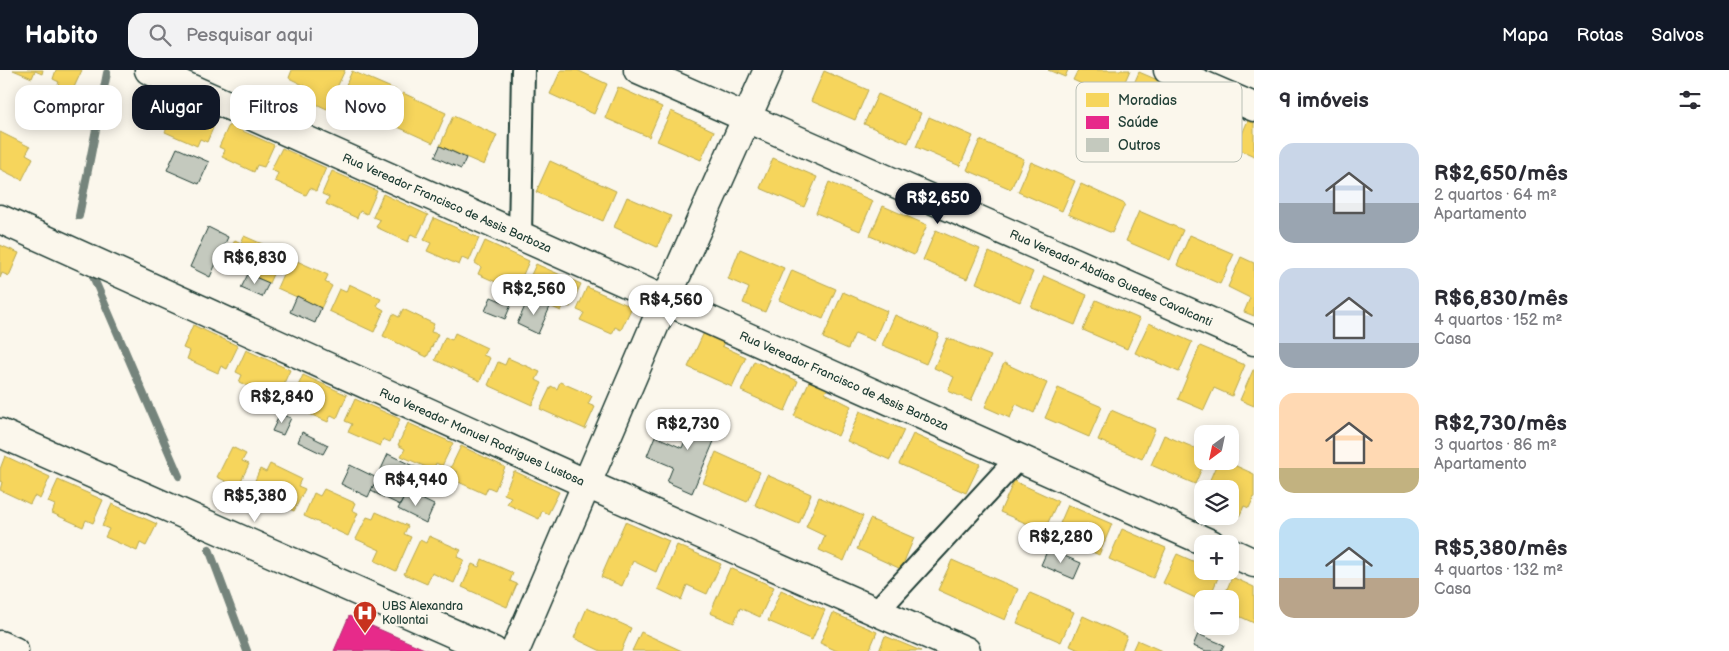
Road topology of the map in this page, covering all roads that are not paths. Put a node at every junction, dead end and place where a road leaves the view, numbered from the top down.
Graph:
1 (149, 70) edge
2 (523, 70) edge
3 (638, 70) edge
4 (768, 70) edge
5 (1168, 70) edge
6 (1196, 82) edge
7 (1242, 102) edge
8 (1254, 107) edge
9 (747, 117) junction
10 (0, 219) edge
11 (520, 235) junction
12 (665, 301) junction
13 (1254, 341) edge
14 (0, 433) edge
15 (1018, 458) junction
16 (587, 484) junction
17 (1194, 537) edge
18 (1239, 556) edge
19 (1254, 563) edge
20 (877, 612) junction
21 (0, 645) edge
22 (14, 651) edge
23 (493, 651) edge
24 (514, 651) edge
25 (966, 651) edge

1 - 11 street, Rua Vereador Francisco de Assis Barboza
2 - 11 street
3 - 9 street, Rua Vereador Abdias Guedes Cavalcanti
4 - 9 street
5 - 6 street
7 - 8 street
9 - 12 street
9 - 13 street, Rua Vereador Abdias Guedes Cavalcanti
10 - 16 street, Rua Vereador Manuel Rodrigues Lustosa
11 - 12 street, Rua Vereador Francisco de Assis Barboza
12 - 15 street, Rua Vereador Francisco de Assis Barboza
12 - 16 street
14 - 23 street
15 - 17 street, Rua Vereador Francisco de Assis Barboza
15 - 20 street
16 - 20 street, Rua Vereador Manuel Rodrigues Lustosa
16 - 24 street
18 - 19 street
20 - 25 street, Rua Vereador Manuel Rodrigues Lustosa
21 - 22 street

